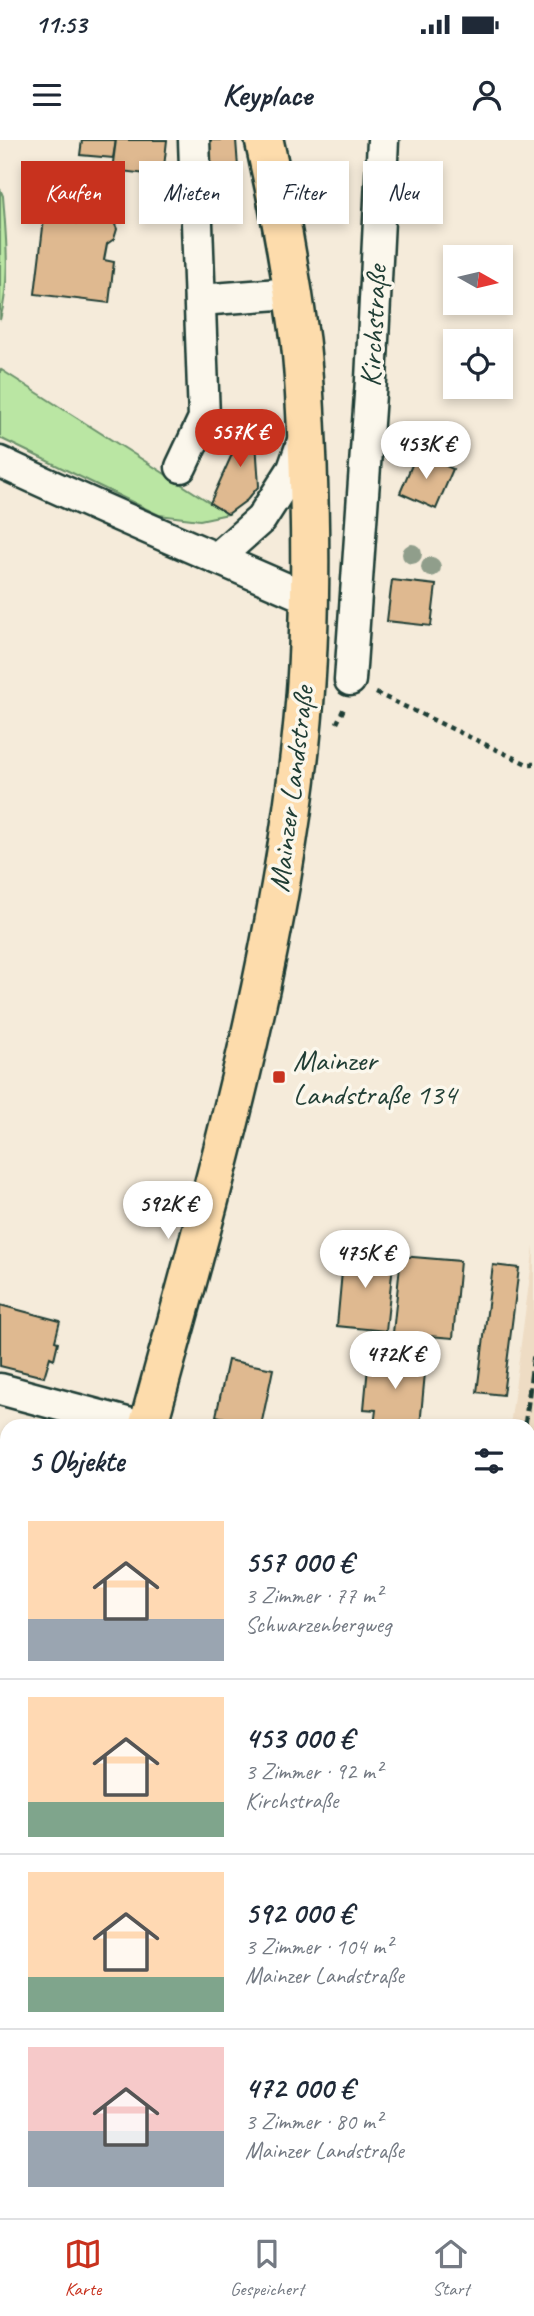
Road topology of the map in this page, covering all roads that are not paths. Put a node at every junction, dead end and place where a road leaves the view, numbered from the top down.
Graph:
1 (194, 140) edge
2 (264, 140) edge
3 (383, 140) edge
4 (292, 293) junction
5 (200, 300) junction
6 (307, 431) junction
7 (0, 462) edge
8 (181, 467) dead end
9 (217, 558) junction
10 (310, 599) junction
11 (347, 693) road end
12 (0, 1389) edge
13 (112, 1419) edge
14 (150, 1419) edge

1 - 5 street
2 - 4 main road, Mainzer Landstraße
3 - 11 street, Kirchstraße
4 - 5 street
4 - 6 main road, Mainzer Landstraße
5 - 8 street
6 - 9 street
6 - 10 main road, Mainzer Landstraße
7 - 9 street
9 - 10 street
10 - 14 main road, Mainzer Landstraße
12 - 13 street

